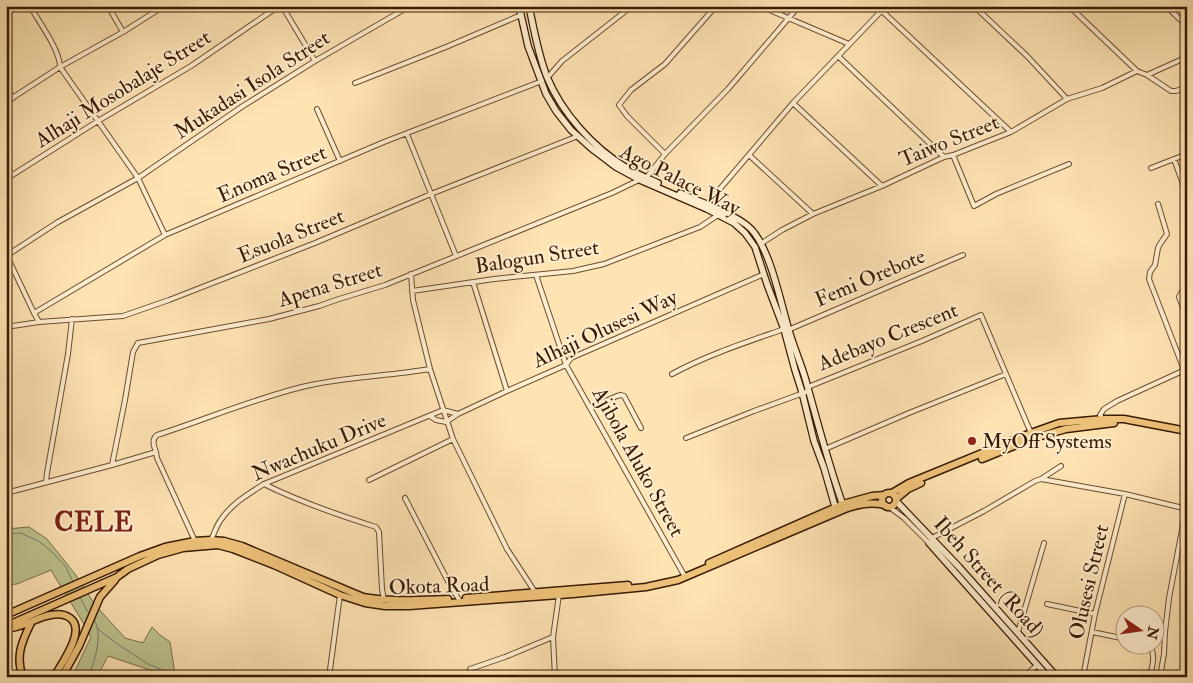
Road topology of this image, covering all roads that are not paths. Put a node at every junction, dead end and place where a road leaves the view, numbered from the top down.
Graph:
1 (30, 6) edge
2 (108, 6) edge
3 (164, 6) edge
4 (281, 6) edge
5 (410, 6) edge
6 (519, 6) edge
7 (632, 6) edge
8 (716, 6) edge
9 (760, 6) edge
10 (799, 6) edge
11 (886, 6) edge
12 (974, 6) edge
13 (1069, 6) edge
14 (1166, 6) edge
15 (529, 7) edge
16 (882, 11) junction
17 (521, 15) junction
18 (789, 18) junction
19 (1187, 26) edge
20 (123, 32) junction
21 (849, 44) junction
22 (838, 56) junction
23 (1187, 57) edge
24 (315, 61) junction
25 (60, 67) junction
26 (1137, 71) junction
27 (1147, 75) junction
28 (548, 77) junction
29 (542, 82) junction
30 (355, 83) dead end
31 (6, 87) edge
32 (1187, 88) edge
33 (13, 98) junction
34 (1067, 99) junction
35 (6, 102) edge
36 (793, 103) junction
37 (317, 109) dead end
38 (98, 121) junction
39 (1011, 132) junction
40 (408, 134) junction
41 (578, 136) junction
42 (665, 154) junction
43 (1187, 154) edge
44 (750, 155) junction
45 (952, 155) junction
46 (944, 157) junction
47 (1174, 159) junction
48 (340, 161) junction
49 (1069, 164) dead end
50 (1151, 168) dead end
51 (138, 178) junction
52 (6, 179) edge
53 (643, 179) junction
54 (882, 186) junction
55 (432, 194) junction
56 (1187, 195) edge
57 (707, 204) junction
58 (1158, 204) dead end
59 (813, 214) junction
60 (718, 215) junction
61 (165, 235) junction
62 (762, 244) junction
63 (963, 255) dead end
64 (7, 256) edge
65 (456, 256) junction
66 (411, 274) junction
67 (764, 274) junction
68 (536, 275) junction
69 (473, 282) junction
70 (1187, 289) edge
71 (412, 291) junction
72 (34, 313) junction
73 (1187, 318) edge
74 (72, 319) junction
75 (38, 322) junction
76 (6, 327) edge
77 (786, 329) junction
78 (566, 365) junction
79 (430, 369) junction
80 (1185, 370) edge
81 (672, 374) dead end
82 (1006, 374) junction
83 (806, 390) junction
84 (507, 391) junction
85 (590, 408) junction
86 (443, 410) junction
87 (458, 414) junction
88 (430, 416) junction
89 (1103, 419) junction
90 (446, 422) junction
91 (1145, 424) junction
92 (641, 428) dead end
93 (1187, 431) edge
94 (1031, 433) junction
95 (686, 438) dead end
96 (453, 439) junction
97 (825, 450) junction
98 (156, 452) junction
99 (112, 465) junction
100 (1061, 466) dead end
101 (1041, 479) junction
102 (369, 480) dead end
103 (46, 482) junction
104 (264, 484) junction
105 (6, 493) edge
106 (1124, 494) junction
107 (884, 495) junction
108 (405, 498) dead end
109 (895, 498) junction
110 (844, 506) junction
111 (886, 506) junction
112 (1186, 509) edge
113 (836, 510) junction
114 (211, 540) junction
115 (931, 540) junction
116 (194, 541) junction
117 (1044, 543) dead end
118 (141, 559) junction
119 (684, 575) junction
120 (118, 577) junction
121 (310, 578) junction
122 (535, 592) junction
123 (340, 595) junction
124 (559, 595) junction
125 (384, 600) junction
126 (459, 600) junction
127 (1047, 604) dead end
128 (1095, 614) junction
129 (6, 615) edge
130 (31, 622) junction
131 (6, 628) edge
132 (1018, 632) junction
133 (1092, 632) junction
134 (553, 637) junction
135 (1116, 637) edge
136 (1154, 656) edge
137 (1037, 665) junction
138 (470, 669) dead end
139 (6, 673) edge
140 (12, 677) edge
141 (23, 677) edge
142 (54, 677) edge
143 (62, 677) edge
144 (329, 677) edge
145 (555, 677) edge
146 (1024, 677) edge
147 (1048, 677) edge
148 (1057, 677) edge
149 (1083, 677) edge
150 (1150, 677) edge
151 (1160, 677) edge

1 - 25 street
2 - 20 street
3 - 20 street
4 - 24 street
4 - 38 street, Alhaji Mosobalaje Street
5 - 24 street, Mukadasi Isola Street
6 - 17 main road, Ago Palace Way
7 - 28 street
8 - 42 street
9 - 18 street
10 - 18 street
11 - 16 street
12 - 34 street
13 - 26 street
14 - 19 street
15 - 28 main road, Ago Palace Way
16 - 21 street
16 - 39 street
17 - 29 main road, Ago Palace Way
17 - 30 street
18 - 21 street
18 - 42 street
20 - 25 street
21 - 22 street
22 - 36 street
22 - 46 street
23 - 27 street
24 - 51 street, Mukadasi Isola Street
25 - 33 street
25 - 38 street
26 - 27 street
26 - 34 street, Taiwo Street
27 - 32 street
28 - 53 main road, Ago Palace Way
29 - 40 street, Enoma Street
29 - 41 main road, Ago Palace Way
31 - 33 street
33 - 35 street
34 - 39 street, Taiwo Street
36 - 44 street
36 - 54 street
37 - 48 street
38 - 51 street
38 - 52 street, Alhaji Mosobalaje Street
39 - 45 street, Taiwo Street
40 - 48 street, Enoma Street
40 - 55 street
41 - 53 main road, Ago Palace Way
41 - 55 street, Esuola Street
42 - 53 street
43 - 47 street
44 - 57 street
44 - 59 street
45 - 46 street, Taiwo Street
45 - 49 street
46 - 54 street, Taiwo Street
47 - 50 street
47 - 56 street
48 - 61 street, Enoma Street
51 - 61 street
51 - 64 street, Mukadasi Isola Street
53 - 57 main road, Ago Palace Way
53 - 60 main road, Ago Palace Way
53 - 65 street, Apena Street
54 - 59 street, Taiwo Street
55 - 65 street
55 - 74 street, Esuola Street
57 - 62 main road, Ago Palace Way
58 - 80 street
59 - 62 street, Taiwo Street
60 - 67 main road, Ago Palace Way
60 - 68 street, Balogun Street
61 - 72 street, Enoma Street
62 - 77 main road, Ago Palace Way
63 - 77 street, Femi Orebote
64 - 72 street
65 - 66 street, Apena Street
66 - 71 street
66 - 99 street, Apena Street
67 - 77 main road, Ago Palace Way
67 - 78 street, Alhaji Olusesi Way
68 - 69 street, Balogun Street
68 - 78 street, Ajibola Aluko Street
69 - 71 street, Balogun Street
69 - 84 street
70 - 73 street
71 - 79 street
72 - 75 street
74 - 75 street, Esuola Street
74 - 103 street
75 - 76 street, Esuola Street
77 - 81 street, Femi Orebote
77 - 83 main road, Ago Palace Way
78 - 84 street, Alhaji Olusesi Way
78 - 85 street, Ajibola Aluko Street
79 - 86 street
79 - 98 street
80 - 89 street
82 - 83 street, Adebayo Crescent
82 - 94 street
82 - 97 street
83 - 95 street, Adebayo Crescent
83 - 97 main road, Ago Palace Way
83 - 113 main road, Ago Palace Way
84 - 87 street, Alhaji Olusesi Way
85 - 92 street
85 - 119 street, Ajibola Aluko Street
86 - 87 street
86 - 88 street, Nwachuku Drive
86 - 90 street
87 - 90 street, Alhaji Olusesi Way
88 - 90 street
88 - 104 street, Nwachuku Drive
89 - 91 main road
89 - 94 main road
90 - 96 street
91 - 93 main road
91 - 109 main road
94 - 109 main road
96 - 102 street
96 - 122 street
97 - 110 main road, Ago Palace Way
98 - 99 street
98 - 116 street
99 - 103 street
100 - 101 street
101 - 106 street
101 - 115 street
103 - 105 street
104 - 114 street, Nwachuku Drive
104 - 125 street
106 - 112 street
106 - 128 street, Olusesi Street
107 - 109 main road
107 - 110 main road, Okota Road
107 - 111 main road
108 - 126 street
109 - 111 main road
109 - 115 main road, Ibeh Street (Road)
110 - 111 main road, Okota Road
110 - 113 main road, Okota Road
111 - 115 street, Ibeh Street (Road)
112 - 151 street
113 - 119 main road, Okota Road
113 - 124 main road, Okota Road
114 - 116 main road, Okota Road
114 - 121 main road, Okota Road
115 - 132 main road, Ibeh Street (Road)
115 - 137 main road, Ibeh Street (Road)
116 - 118 main road, Okota Road
117 - 132 street
118 - 120 main road, Okota Road
118 - 121 main road, Okota Road
118 - 129 main road, Okota Road
119 - 122 main road, Okota Road
120 - 131 main road, Okota Road
120 - 143 main road
121 - 123 main road, Okota Road
121 - 125 main road, Okota Road
122 - 126 main road, Okota Road
123 - 126 main road, Okota Road
123 - 144 street
124 - 126 main road, Okota Road
124 - 134 street
125 - 126 main road, Okota Road
127 - 128 street
128 - 133 street, Olusesi Street
130 - 131 main road
130 - 141 main road
130 - 142 main road
132 - 148 main road, Ibeh Street (Road)
133 - 135 street
133 - 149 street, Olusesi Street
134 - 138 street
134 - 145 street
136 - 150 street
137 - 146 street
137 - 147 main road, Ibeh Street (Road)
139 - 140 main road

